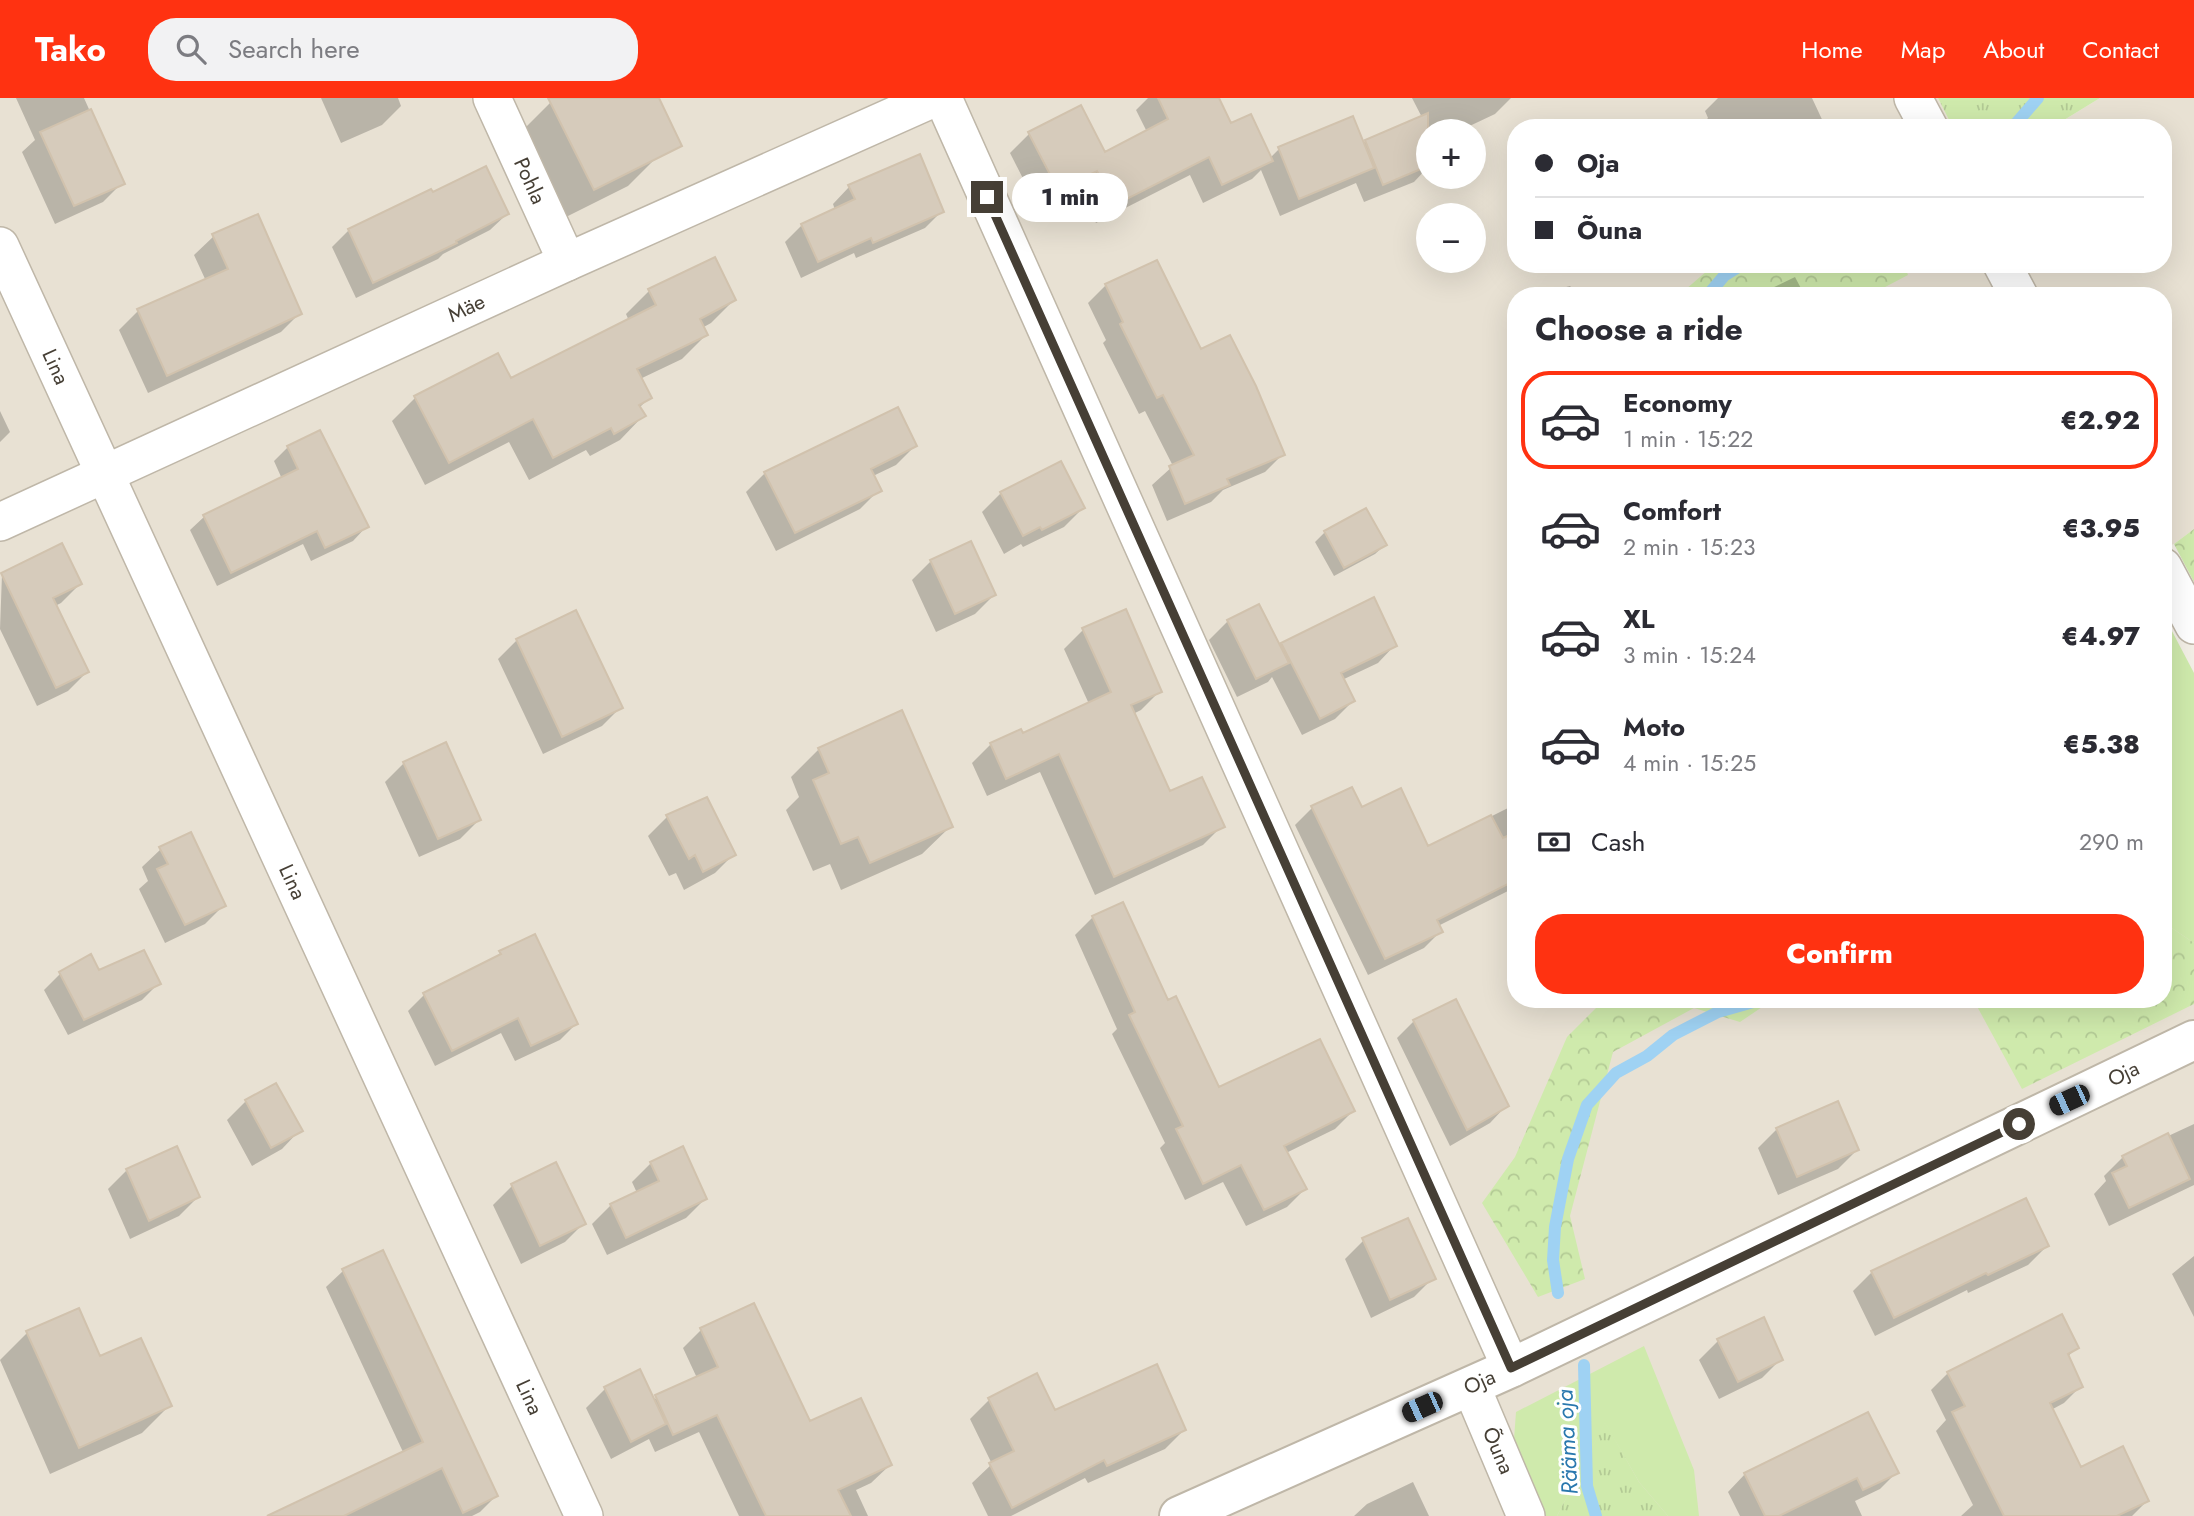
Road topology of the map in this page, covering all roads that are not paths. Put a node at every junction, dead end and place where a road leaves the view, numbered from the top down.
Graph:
1 (492, 98) edge
2 (934, 98) edge
3 (943, 98) edge
4 (1913, 98) edge
5 (1924, 119) edge
6 (0, 246) edge
7 (567, 262) junction
8 (104, 473) junction
9 (0, 522) edge
10 (2172, 584) edge
11 (2194, 625) edge
12 (2194, 1040) edge
13 (1511, 1368) junction
14 (1471, 1386) junction
15 (584, 1516) edge
16 (1179, 1516) edge
17 (1526, 1516) edge

1 - 7 street, Pohla
2 - 7 street, Mäe
3 - 13 street
4 - 5 street
6 - 8 street, Lina
7 - 8 street, Mäe
8 - 9 street, Mäe
8 - 15 street, Lina
10 - 11 street
12 - 13 street, Oja
13 - 14 street, Oja
14 - 16 street, Oja
14 - 17 street, Õuna

